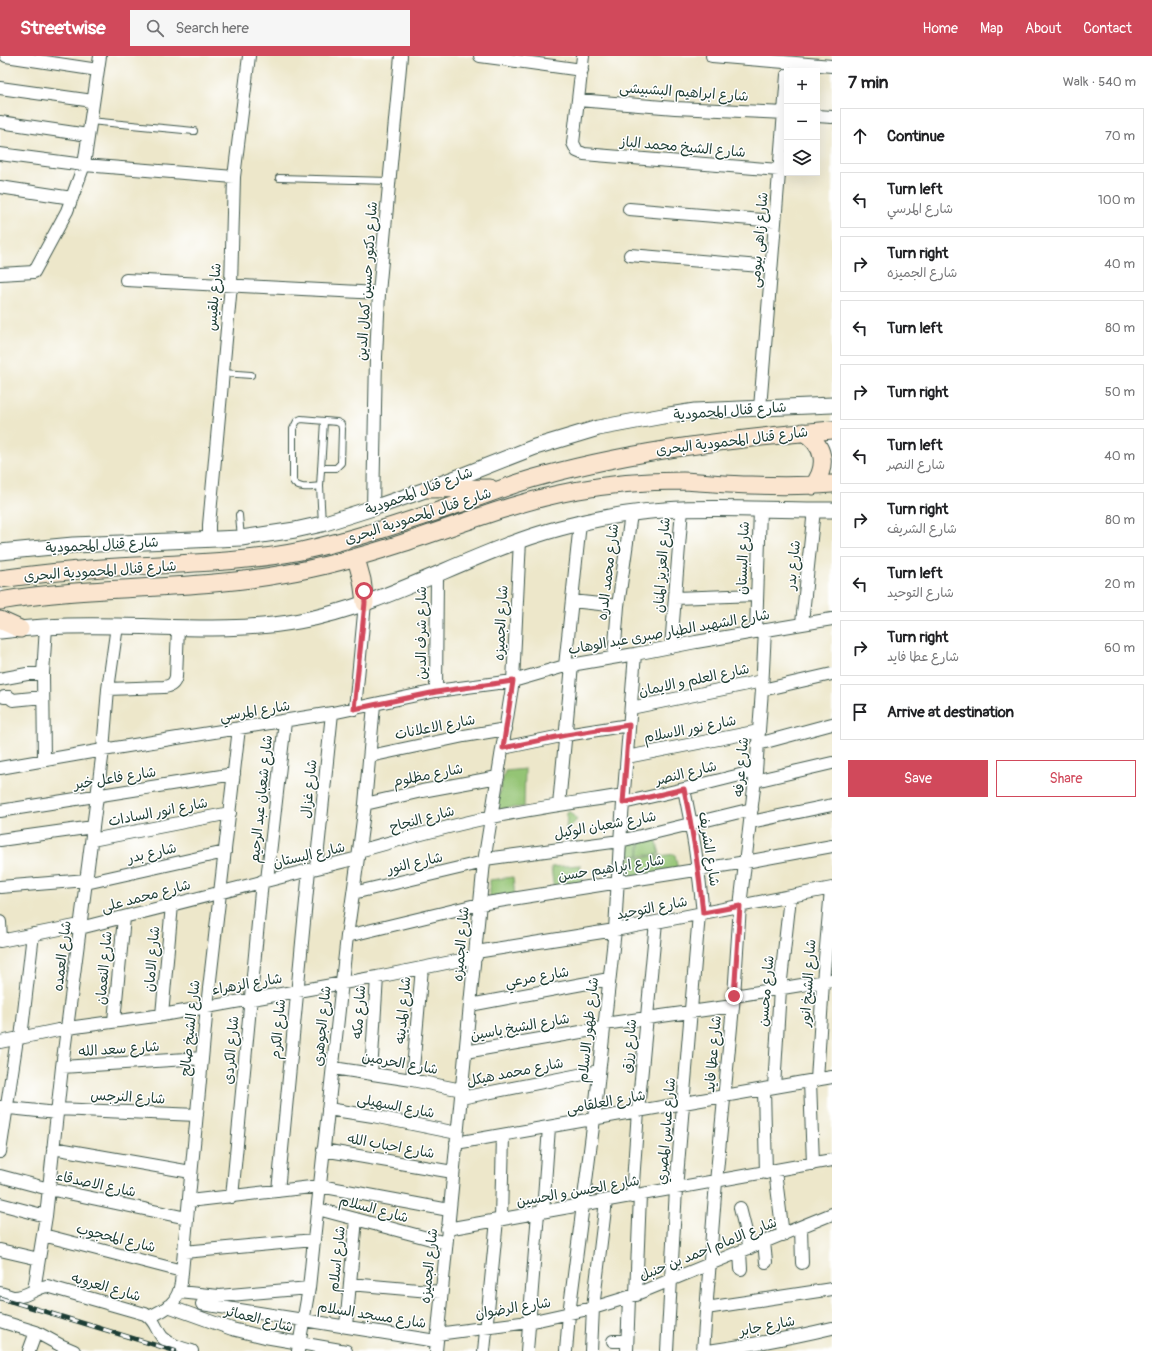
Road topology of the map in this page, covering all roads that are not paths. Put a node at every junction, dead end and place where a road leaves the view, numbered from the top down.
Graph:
1 (0, 56) edge
2 (6, 56) edge
3 (100, 56) edge
4 (249, 56) edge
5 (401, 56) edge
6 (480, 56) edge
7 (583, 56) edge
8 (712, 56) edge
9 (0, 61) edge
10 (788, 63) edge
11 (832, 66) edge
12 (98, 70) junction
13 (582, 70) junction
14 (0, 88) edge
15 (578, 100) junction
16 (93, 101) junction
17 (784, 113) edge
18 (820, 116) edge
19 (832, 117) edge
20 (90, 121) junction
21 (0, 122) edge
22 (784, 122) edge
23 (194, 131) dead end
24 (88, 135) junction
25 (0, 154) edge
26 (84, 165) junction
27 (779, 170) junction
28 (234, 177) junction
29 (279, 178) dead end
30 (390, 181) junction
31 (0, 187) edge
32 (72, 198) junction
33 (630, 209) dead end
34 (775, 220) junction
35 (630, 255) dead end
36 (772, 267) junction
37 (0, 274) edge
38 (126, 280) dead end
39 (231, 285) junction
40 (379, 293) junction
41 (223, 373) junction
42 (251, 375) dead end
43 (832, 405) edge
44 (760, 408) junction
45 (324, 421) junction
46 (832, 430) edge
47 (803, 432) junction
48 (321, 468) junction
49 (832, 484) edge
50 (320, 486) junction
51 (813, 486) junction
52 (503, 488) junction
53 (428, 489) junction
54 (373, 508) junction
55 (682, 509) junction
56 (760, 509) junction
57 (814, 510) junction
58 (832, 510) edge
59 (631, 514) junction
60 (239, 515) dead end
61 (580, 523) junction
62 (322, 524) junction
63 (241, 538) junction
64 (209, 540) junction
65 (520, 540) junction
66 (0, 552) edge
67 (356, 558) junction
68 (437, 574) junction
69 (0, 579) edge
70 (757, 595) junction
71 (675, 598) junction
72 (0, 601) edge
73 (572, 601) junction
74 (365, 603) junction
75 (618, 606) junction
76 (832, 619) edge
77 (0, 620) edge
78 (802, 623) junction
79 (117, 626) junction
80 (46, 627) junction
81 (178, 628) junction
82 (20, 629) junction
83 (0, 631) edge
84 (760, 631) junction
85 (671, 647) junction
86 (635, 654) junction
87 (614, 657) junction
88 (569, 665) junction
89 (43, 674) junction
90 (832, 674) edge
91 (0, 679) edge
92 (513, 681) junction
93 (762, 685) junction
94 (108, 689) junction
95 (436, 692) junction
96 (4, 697) dead end
97 (43, 697) junction
98 (374, 705) junction
99 (631, 708) junction
100 (354, 709) junction
101 (332, 713) junction
102 (285, 722) junction
103 (832, 724) edge
104 (629, 725) junction
105 (239, 728) junction
106 (506, 729) junction
107 (759, 731) junction
108 (566, 735) junction
109 (758, 744) junction
110 (503, 748) junction
111 (103, 750) junction
112 (370, 756) junction
113 (627, 757) junction
114 (44, 760) junction
115 (832, 763) edge
116 (0, 768) edge
117 (234, 774) junction
118 (756, 776) junction
119 (498, 777) junction
120 (684, 789) junction
121 (97, 796) junction
122 (623, 799) junction
123 (365, 804) junction
124 (559, 804) junction
125 (832, 805) edge
126 (752, 809) junction
127 (0, 811) edge
128 (230, 813) junction
129 (492, 817) junction
130 (751, 822) junction
131 (691, 824) junction
132 (93, 827) junction
133 (0, 840) edge
134 (92, 840) junction
135 (620, 841) junction
136 (832, 846) edge
137 (225, 852) junction
138 (359, 855) junction
139 (484, 860) junction
140 (746, 862) junction
141 (312, 869) junction
142 (699, 870) junction
143 (86, 881) junction
144 (264, 881) junction
145 (618, 882) junction
146 (0, 887) edge
147 (832, 888) edge
148 (220, 892) junction
149 (353, 894) junction
150 (790, 896) junction
151 (480, 904) junction
152 (172, 905) junction
153 (740, 906) junction
154 (701, 914) junction
155 (124, 918) junction
156 (0, 922) edge
157 (656, 922) junction
158 (80, 927) junction
159 (615, 930) junction
160 (33, 934) junction
161 (347, 936) junction
162 (0, 941) edge
163 (476, 955) junction
164 (422, 968) junction
165 (377, 977) junction
166 (609, 979) junction
167 (827, 981) edge
168 (342, 983) junction
169 (780, 989) junction
170 (297, 991) junction
171 (251, 999) junction
172 (733, 1001) junction
173 (470, 1004) junction
174 (207, 1006) junction
175 (691, 1012) junction
176 (162, 1015) junction
177 (647, 1019) junction
178 (114, 1021) junction
179 (604, 1026) junction
180 (68, 1028) junction
181 (19, 1039) junction
182 (0, 1042) edge
183 (466, 1052) junction
184 (202, 1058) junction
185 (62, 1068) junction
186 (333, 1068) junction
187 (599, 1071) junction
188 (370, 1073) junction
189 (832, 1077) edge
190 (412, 1080) junction
191 (813, 1080) junction
192 (769, 1088) junction
193 (461, 1094) junction
194 (724, 1096) junction
195 (684, 1103) junction
196 (3, 1107) edge
197 (328, 1109) junction
198 (57, 1111) junction
199 (638, 1111) junction
200 (197, 1115) junction
201 (594, 1119) junction
202 (549, 1127) junction
203 (503, 1135) junction
204 (457, 1138) junction
205 (53, 1148) junction
206 (324, 1150) junction
207 (0, 1152) edge
208 (832, 1160) edge
209 (813, 1164) junction
210 (191, 1172) junction
211 (454, 1172) junction
212 (770, 1172) junction
213 (0, 1176) edge
214 (716, 1182) junction
215 (320, 1186) junction
216 (49, 1189) junction
217 (676, 1189) junction
218 (278, 1191) junction
219 (636, 1196) junction
220 (232, 1197) junction
221 (189, 1201) junction
222 (606, 1201) junction
223 (0, 1204) edge
224 (583, 1205) junction
225 (740, 1208) dead end
226 (318, 1209) junction
227 (449, 1210) junction
228 (541, 1212) junction
229 (832, 1214) edge
230 (46, 1216) junction
231 (187, 1218) junction
232 (356, 1219) junction
233 (499, 1220) junction
234 (801, 1227) junction
235 (447, 1229) junction
236 (43, 1235) junction
237 (783, 1235) junction
238 (314, 1240) junction
239 (764, 1242) junction
240 (446, 1243) junction
241 (0, 1250) edge
242 (745, 1250) junction
243 (184, 1252) junction
244 (39, 1259) junction
245 (766, 1262) dead end
246 (802, 1263) dead end
247 (710, 1264) junction
248 (741, 1269) dead end
249 (182, 1271) junction
250 (671, 1281) junction
251 (350, 1284) junction
252 (309, 1288) junction
253 (832, 1289) edge
254 (34, 1290) junction
255 (180, 1292) junction
256 (441, 1292) junction
257 (0, 1293) edge
258 (633, 1296) junction
259 (203, 1300) junction
260 (168, 1306) junction
261 (594, 1308) junction
262 (706, 1308) junction
263 (569, 1314) junction
264 (149, 1317) junction
265 (199, 1318) junction
266 (303, 1319) junction
267 (0, 1321) edge
268 (529, 1322) junction
269 (346, 1326) junction
270 (832, 1328) edge
271 (486, 1329) junction
272 (36, 1332) junction
273 (613, 1341) dead end
274 (436, 1342) edge
275 (627, 1346) edge
276 (298, 1347) edge
277 (59, 1348) edge
278 (29, 1351) edge
279 (74, 1351) edge
280 (192, 1351) edge
281 (346, 1351) edge
282 (484, 1351) edge
283 (527, 1351) edge
284 (566, 1351) edge
285 (590, 1351) edge
286 (667, 1351) edge
287 (703, 1351) edge
288 (708, 1351) edge

1 - 9 street
2 - 12 street
3 - 12 street
4 - 28 street, شارع بلقيس
5 - 30 street, شارع دكتور حسين كمال الدين
6 - 13 street
7 - 13 street
8 - 10 street
10 - 11 street
12 - 16 street
13 - 15 street
14 - 16 street
15 - 17 street, شارع ابراهيم البشبيشى
15 - 27 street, شارع الشيخ محمد الباز
16 - 20 street
18 - 19 street
20 - 23 lane
20 - 24 street
21 - 24 street
22 - 27 street, شارع زاهى بيومى
24 - 26 street
25 - 26 street
26 - 28 street
26 - 32 street
27 - 34 street, شارع زاهى بيومى
28 - 39 street, شارع بلقيس
29 - 30 lane
30 - 40 street, شارع دكتور حسين كمال الدين
31 - 32 street
32 - 37 street
33 - 34 street
34 - 36 street, شارع زاهى بيومى
35 - 36 street
36 - 44 street, شارع زاهى بيومى
38 - 39 street
39 - 40 street
39 - 41 street, شارع بلقيس
40 - 54 street, شارع دكتور حسين كمال الدين
41 - 42 lane
41 - 64 street, شارع بلقيس
43 - 44 street, شارع قنال المحمودية
44 - 53 street, شارع قنال المحمودية
45 - 48 lane
45 - 48 lane
45 - 50 lane
46 - 47 main road, شارع قنال المحمودية البحرى
47 - 51 main road
47 - 52 main road, شارع قنال المحمودية البحرى
48 - 50 lane
49 - 51 main road, شارع قنال المحمودية البحرى
50 - 62 lane
51 - 67 main road, شارع قنال المحمودية البحرى
52 - 53 main road
52 - 69 main road, شارع قنال المحمودية البحرى
53 - 54 street, شارع قنال المحمودية
54 - 62 street, شارع قنال المحمودية
55 - 56 street
55 - 59 street
55 - 71 street, شارع العزيز المنان
56 - 57 street
56 - 70 street, شارع البستان
57 - 58 street
57 - 78 street, شارع بدر
59 - 61 street
59 - 75 street, شارع محمد الدره
60 - 63 lane
61 - 65 street
61 - 73 street
62 - 63 street, شارع قنال المحمودية
63 - 64 street, شارع قنال المحمودية
64 - 66 street, شارع قنال المحمودية
65 - 68 street
65 - 92 street, شارع الجميزه
67 - 72 main road, شارع قنال المحمودية البحرى
67 - 74 main road
68 - 74 street
68 - 95 street, شارع شرف الدين
70 - 71 street
70 - 84 street, شارع البستان
71 - 85 street, شارع العزيز المنان
73 - 75 street
73 - 88 street
74 - 81 street
74 - 100 street
75 - 87 street, شارع محمد الدره
76 - 78 street, شارع الشهيد الطيار صبرى عبد الوهاب
77 - 82 main road
78 - 84 street, شارع الشهيد الطيار صبرى عبد الوهاب
79 - 80 street
79 - 81 street
79 - 94 street, شارع العمده
80 - 82 street
80 - 89 street
81 - 94 street
82 - 83 street
84 - 85 street, شارع الشهيد الطيار صبرى عبد الوهاب
84 - 93 street, شارع عرفه
85 - 86 street, شارع الشهيد الطيار صبرى عبد الوهاب
86 - 87 street, شارع الشهيد الطيار صبرى عبد الوهاب
86 - 99 street, شارع ظهور الاسلام
87 - 88 street, شارع الشهيد الطيار صبرى عبد الوهاب
88 - 92 street, شارع الشهيد الطيار صبرى عبد الوهاب
88 - 108 street
89 - 91 street
89 - 97 street
90 - 93 street, شارع العلم و الايمان
92 - 95 street, شارع المرسي
92 - 106 street, شارع الجميزه
93 - 99 street, شارع العلم و الايمان
93 - 107 street, شارع عرفه
94 - 111 street, شارع العمده
95 - 98 street, شارع المرسي
96 - 97 street
97 - 114 street
98 - 100 street, شارع المرسي
98 - 112 street, شارع الجوهرى
99 - 104 street, شارع ظهور الاسلام
100 - 101 street, شارع المرسي
101 - 102 street, شارع المرسي
101 - 141 street, شارع غزال
102 - 105 street, شارع المرسي
102 - 144 street, شارع شعبان عبد الرحيم
103 - 109 street
104 - 108 street
104 - 113 street, شارع ظهور الاسلام
105 - 111 street, شارع المرسي
105 - 117 street, شارع الشيخ صالح
106 - 110 street, شارع الجميزه
106 - 112 street, شارع الاعلانات
107 - 109 street, شارع عرفه
107 - 113 street, شارع نور الاسلام
108 - 110 street
108 - 124 street
109 - 118 street, شارع عرفه
110 - 119 street, شارع الجميزه
111 - 114 street, شارع المرسي
111 - 121 street, شارع العمده
112 - 123 street, شارع الجوهرى
113 - 122 street, شارع ظهور الاسلام
114 - 116 street, شارع المرسي
115 - 118 street, شارع النصر
117 - 121 street, شارع فاعل خير
117 - 128 street, شارع الشيخ صالح
118 - 120 street, شارع النصر
118 - 126 street, شارع عرفه
119 - 123 street, شارع مظلوم
119 - 129 street, شارع الجميزه
120 - 122 street, شارع النصر
120 - 131 street, شارع الشريف
121 - 127 street, شارع فاعل خير
121 - 132 street, شارع العمده
122 - 124 street, شارع النصر
122 - 135 street, شارع ظهور الاسلام
123 - 138 street, شارع الجوهرى
124 - 129 street, شارع النصر
125 - 130 street
126 - 130 street, شارع عرفه
126 - 131 street, شارع شعبان الوكيل
128 - 134 street, شارع انور السادات
128 - 137 street, شارع الشيخ صالح
129 - 138 street, شارع النجاح
129 - 139 street, شارع الجميزه
130 - 140 street, شارع عرفه
131 - 135 street, شارع شعبان الوكيل
131 - 142 street, شارع الشريف
132 - 133 street
132 - 134 street, شارع العمده
134 - 143 street, شارع العمده
135 - 139 street, شارع شعبان الوكيل
135 - 145 street, شارع ظهور الاسلام
136 - 140 street, شارع ابراهيم حسن
137 - 143 street, شارع بدر
137 - 148 street, شارع الشيخ صالح
138 - 141 street, شارع البستان
138 - 149 street, شارع الجوهرى
139 - 149 street, شارع النور
139 - 151 street, شارع الجميزه
140 - 142 street, شارع ابراهيم حسن
140 - 153 street, شارع عرفه
141 - 144 street, شارع البستان
141 - 170 street, شارع الكرم
142 - 145 street, شارع ابراهيم حسن
142 - 154 street, شارع الشريف
143 - 146 street
143 - 158 street, شارع العمده
144 - 148 street, شارع البستان
144 - 171 street, شارع الكردى
145 - 151 street, شارع ابراهيم حسن
145 - 159 street, شارع ظهور الاسلام
147 - 150 street, شارع التوحيد
147 - 167 street, شارع الشيخ انور
148 - 152 street, شارع محمد على
148 - 174 street, شارع الشيخ صالح
149 - 161 street, شارع الجوهرى
150 - 153 street, شارع التوحيد
150 - 169 street, شارع محسن
151 - 161 street, شارع ابراهيم حسن
151 - 163 street, شارع الجميزه
152 - 155 street, شارع محمد على
152 - 176 street, شارع الامان
153 - 154 street, شارع التوحيد
153 - 172 street, شارع عطا فايد
154 - 157 street, شارع التوحيد
154 - 175 street, شارع عباس المصري
155 - 158 street, شارع محمد على
155 - 178 street, شارع النعمان
156 - 162 street
157 - 159 street, شارع التوحيد
157 - 177 street, شارع رزق
158 - 160 street, شارع محمد على
158 - 180 street, شارع العمده
159 - 163 street, شارع التوحيد
159 - 166 street, شارع ظهور الاسلام
160 - 162 street, شارع محمد على
160 - 181 street
161 - 168 street, شارع الجوهرى
163 - 164 street, شارع الزهراء
163 - 173 street, شارع الجميزه
164 - 165 street, شارع الزهراء
164 - 190 street, شارع المدينه
165 - 168 street, شارع الزهراء
165 - 188 street, شارع مكه
166 - 173 street, شارع مرعي
166 - 179 street, شارع ظهور الاسلام
167 - 169 street, شارع الشيخ ياسين
167 - 191 street, شارع الشيخ انور
168 - 170 street, شارع الزهراء
168 - 186 street, شارع الجوهرى
169 - 172 street, شارع الشيخ ياسين
169 - 192 street, شارع محسن
170 - 171 street, شارع الزهراء
170 - 218 street, شارع الكرم
171 - 174 street, شارع الزهراء
171 - 220 street, شارع الكردى
172 - 175 street, شارع الشيخ ياسين
172 - 194 street, شارع عطا فايد
173 - 183 street, شارع الجميزه
174 - 176 street, شارع الزهراء
174 - 184 street, شارع الشيخ صالح
175 - 177 street, شارع الشيخ ياسين
175 - 195 street, شارع عباس المصري
176 - 178 street, شارع الزهراء
177 - 179 street, شارع الشيخ ياسين
177 - 199 street, شارع رزق
178 - 180 street, شارع الزهراء
179 - 183 street, شارع الشيخ ياسين
179 - 187 street, شارع ظهور الاسلام
180 - 181 street, شارع الزهراء
180 - 185 street, شارع العمده
181 - 182 street, شارع الزهراء
181 - 196 street
183 - 193 street, شارع الجميزه
184 - 185 street, شارع سعد الله
184 - 200 street, شارع الشيخ صالح
185 - 198 street, شارع العمده
186 - 188 street, شارع الحرمين
186 - 197 street, شارع الجوهرى
187 - 193 street, شارع محمد هيكل
187 - 201 street, شارع ظهور الاسلام
188 - 190 street, شارع الحرمين
189 - 191 street, شارع العلقامى
190 - 193 street, شارع الحرمين
191 - 192 street, شارع العلقامى
191 - 209 street, شارع الشيخ انور
192 - 194 street, شارع العلقامى
192 - 212 street, شارع محسن
193 - 204 street, شارع الجميزه
194 - 195 street, شارع العلقامى
194 - 214 street, شارع عطا فايد
195 - 199 street, شارع العلقامى
195 - 217 street, شارع عباس المصري
196 - 198 street, شارع النرجس
196 - 207 street
197 - 204 street, شارع السهيلى
197 - 206 street, شارع الجوهرى
198 - 200 street, شارع النرجس
198 - 205 street, شارع العمده
199 - 201 street, شارع العلقامى
199 - 219 street, شارع رزق
200 - 210 street, شارع الشيخ صالح
201 - 202 street, شارع العلقامى
201 - 224 street, شارع ظهور الاسلام
202 - 203 street, شارع العلقامى
202 - 228 street
203 - 204 street, شارع العلقامى
203 - 233 street
204 - 211 street, شارع الجميزه
205 - 210 street
205 - 216 street, شارع العمده
206 - 211 street, شارع احباب الله
206 - 215 street, شارع الجوهرى
208 - 209 street, شارع الحسن و الحسين
209 - 212 street, شارع الحسن و الحسين
210 - 221 street, شارع الشيخ صالح
211 - 227 street, شارع الجميزه
212 - 214 street, شارع الحسن و الحسين
212 - 237 street, شارع محسن
213 - 216 street, شارع الاصدقاء
214 - 217 street, شارع الحسن و الحسين
214 - 247 street, شارع عطا فايد
215 - 218 street
215 - 226 street, شارع الجوهرى
215 - 227 street
216 - 230 street, شارع العمده
216 - 231 street, شارع الاصدقاء
217 - 219 street, شارع الحسن و الحسين
217 - 250 street, شارع عباس المصري
218 - 220 street
219 - 222 street, شارع الحسن و الحسين
219 - 258 street, شارع رزق
220 - 221 street
221 - 231 street, شارع الشيخ صالح
222 - 224 street, شارع الحسن و الحسين
222 - 261 street
223 - 230 street
224 - 228 street, شارع الحسن و الحسين
224 - 263 street, شارع ظهور الاسلام
225 - 242 street
226 - 232 street, شارع السلام
226 - 238 street, شارع الجوهرى
227 - 235 street, شارع الجميزه
228 - 233 street, شارع الحسن و الحسين
228 - 268 street
229 - 234 street, شارع الامام احمد بن حنبل
230 - 236 street, شارع العمده
231 - 243 street, شارع الشيخ صالح
232 - 240 street, شارع السلام
232 - 251 street, شارع اسلام
233 - 235 street, شارع الحسن و الحسين
233 - 271 street
234 - 237 street, شارع الامام احمد بن حنبل
234 - 246 street
235 - 240 street, شارع الجميزه
236 - 244 street, شارع العمده
236 - 249 street, شارع المحجوب
237 - 239 street, شارع الامام احمد بن حنبل
238 - 243 street
238 - 252 street, شارع الجوهرى
239 - 242 street, شارع الامام احمد بن حنبل
239 - 245 street
240 - 256 street, شارع الجميزه
241 - 244 street
242 - 247 street, شارع الامام احمد بن حنبل
242 - 248 street
243 - 249 street, شارع الشيخ صالح
244 - 254 street, شارع العمده
247 - 250 street, شارع الامام احمد بن حنبل
247 - 262 street, شارع عطا فايد
249 - 255 street, شارع الشيخ صالح
250 - 258 street, شارع الامام احمد بن حنبل
250 - 286 street, شارع عباس المصري
251 - 256 street
251 - 269 street, شارع اسلام
252 - 259 street
252 - 266 street, شارع الجوهرى
253 - 262 street
254 - 257 street, شارع العروبه
254 - 264 street, شارع العروبه
255 - 259 street
255 - 260 street
256 - 274 street, شارع الجميزه
258 - 261 street, شارع الامام احمد بن حنبل
258 - 275 street, شارع رزق
259 - 265 street
259 - 266 street, شارع مسجد السلام
260 - 264 street
260 - 265 street, شارع العمائر
261 - 263 street, شارع الرضوان
261 - 285 street
262 - 287 street, شارع عطا فايد
263 - 268 street, شارع الرضوان
263 - 284 street, شارع ظهور الاسلام
264 - 280 street, شارع العروبه
265 - 276 street, شارع العمائر
266 - 269 street, شارع مسجد السلام
266 - 276 street, شارع الجوهرى
267 - 272 street
268 - 271 street, شارع الرضوان
268 - 283 street
269 - 274 street, شارع مسجد السلام
270 - 288 street, شارع جابر
271 - 274 street, شارع الرضوان
271 - 282 street
272 - 277 street
272 - 278 street
273 - 275 street
276 - 281 street, شارع العمائر
277 - 279 street

